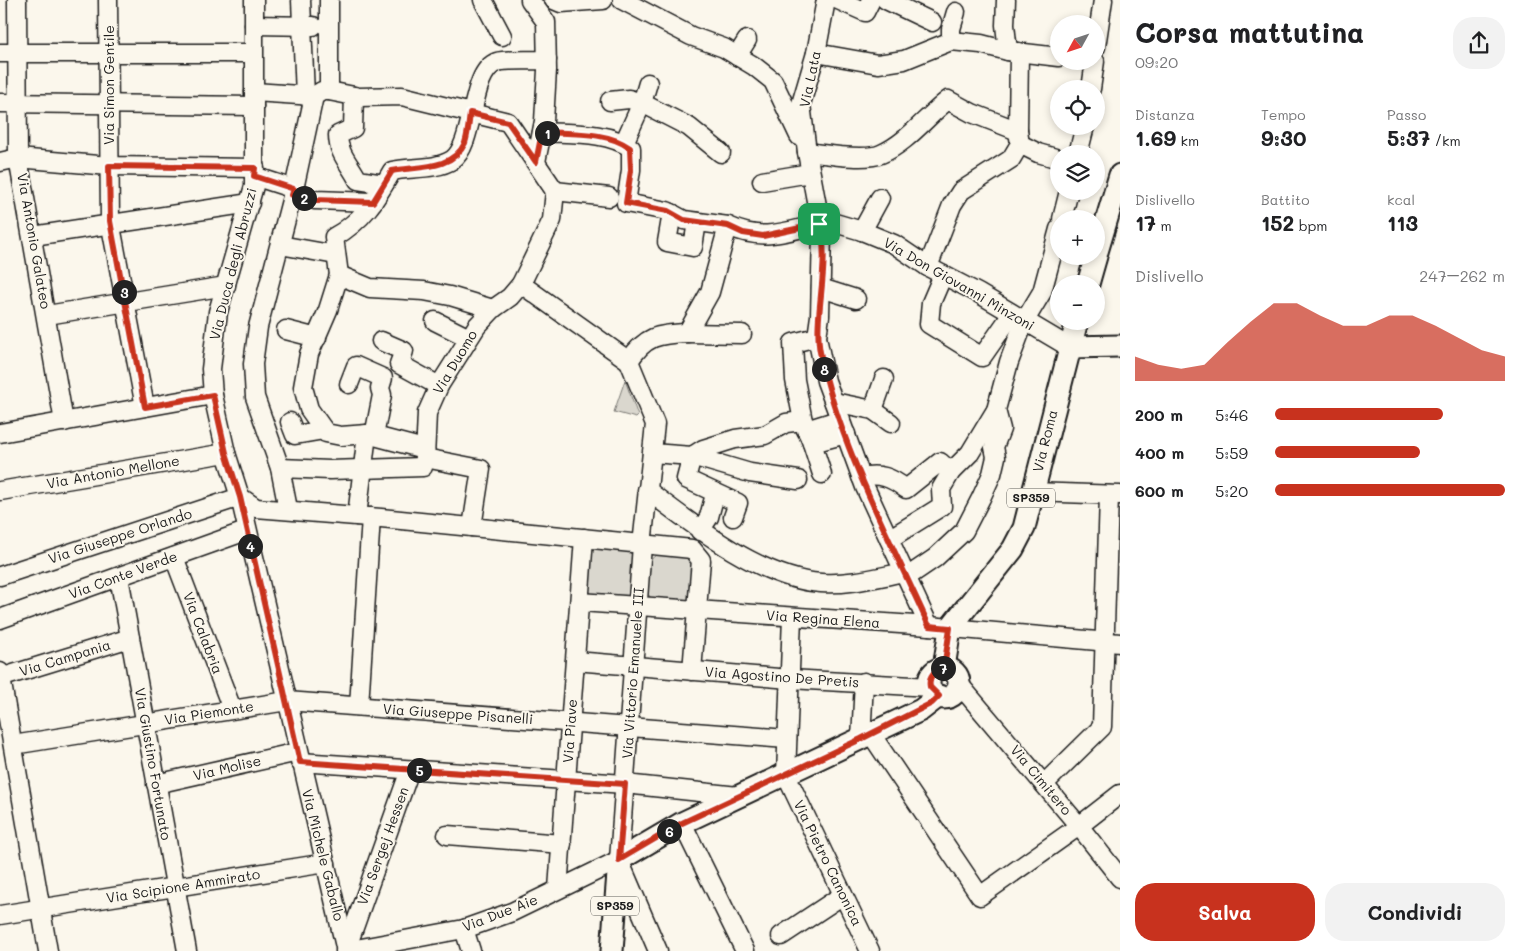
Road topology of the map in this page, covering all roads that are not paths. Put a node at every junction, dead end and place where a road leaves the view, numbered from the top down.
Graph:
1 (17, 0) edge
2 (108, 0) edge
3 (254, 0) edge
4 (301, 0) edge
5 (329, 0) edge
6 (483, 0) edge
7 (530, 0) edge
8 (554, 0) edge
9 (622, 0) edge
10 (826, 0) edge
11 (838, 0) edge
12 (871, 0) edge
13 (886, 0) edge
14 (1103, 0) edge
15 (593, 1) edge
16 (1008, 1) edge
17 (646, 8) edge
18 (956, 12) dead end
19 (1101, 15) edge
20 (932, 22) dead end
21 (254, 25) junction
22 (302, 26) junction
23 (328, 26) junction
24 (502, 36) dead end
25 (747, 40) dead end
26 (951, 41) junction
27 (0, 52) edge
28 (18, 52) junction
29 (108, 52) junction
30 (1014, 52) junction
31 (253, 53) junction
32 (816, 53) junction
33 (1050, 55) edge
34 (737, 56) junction
35 (545, 60) junction
36 (648, 83) dead end
37 (316, 94) junction
38 (354, 96) junction
39 (254, 99) junction
40 (610, 101) dead end
41 (8, 103) edge
42 (642, 103) junction
43 (109, 104) junction
44 (470, 113) junction
45 (542, 132) junction
46 (624, 143) junction
47 (1016, 144) junction
48 (806, 152) junction
49 (721, 153) dead end
50 (1050, 156) edge
51 (18, 158) junction
52 (0, 162) edge
53 (536, 162) junction
54 (109, 166) junction
55 (255, 172) junction
56 (810, 173) junction
57 (762, 181) dead end
58 (384, 184) junction
59 (1118, 188) edge
60 (555, 190) junction
61 (293, 192) junction
62 (609, 197) dead end
63 (880, 198) dead end
64 (373, 202) junction
65 (250, 203) junction
66 (670, 212) junction
67 (818, 221) junction
68 (697, 222) junction
69 (111, 224) junction
70 (728, 226) junction
71 (1105, 228) edge
72 (862, 231) junction
73 (33, 236) junction
74 (280, 245) junction
75 (336, 255) junction
76 (1050, 262) edge
77 (936, 271) junction
78 (339, 276) junction
79 (520, 284) junction
80 (226, 286) junction
81 (821, 288) junction
82 (856, 299) dead end
83 (125, 302) junction
84 (493, 309) junction
85 (47, 315) junction
86 (1018, 318) junction
87 (435, 321) dead end
88 (286, 330) dead end
89 (1074, 330) edge
90 (687, 333) junction
91 (742, 334) dead end
92 (466, 337) junction
93 (817, 337) junction
94 (317, 338) junction
95 (381, 341) dead end
96 (1120, 346) edge
97 (1069, 347) junction
98 (628, 361) junction
99 (884, 379) dead end
100 (349, 384) dead end
101 (439, 386) junction
102 (213, 395) junction
103 (834, 402) junction
104 (145, 407) junction
105 (873, 410) junction
106 (996, 410) junction
107 (64, 422) junction
108 (290, 422) dead end
109 (890, 423) dead end
110 (843, 427) junction
111 (324, 430) junction
112 (807, 432) junction
113 (0, 433) edge
114 (371, 435) junction
115 (226, 453) junction
116 (652, 453) junction
117 (424, 454) junction
118 (692, 456) junction
119 (363, 467) junction
120 (280, 468) junction
121 (951, 472) junction
122 (822, 474) dead end
123 (861, 477) junction
124 (798, 480) dead end
125 (647, 490) junction
126 (0, 491) edge
127 (1032, 492) junction
128 (715, 494) junction
129 (1114, 495) edge
130 (240, 497) junction
131 (288, 510) junction
132 (364, 516) junction
133 (733, 517) dead end
134 (472, 527) junction
135 (246, 531) junction
136 (700, 532) junction
137 (584, 538) junction
138 (889, 539) junction
139 (642, 545) junction
140 (174, 557) junction
141 (906, 574) junction
142 (0, 576) edge
143 (119, 577) junction
144 (580, 602) junction
145 (638, 606) junction
146 (697, 610) junction
147 (792, 617) junction
148 (0, 619) edge
149 (940, 627) junction
150 (130, 638) junction
151 (1112, 642) edge
152 (576, 661) junction
153 (634, 667) junction
154 (944, 668) junction
155 (692, 671) junction
156 (0, 676) edge
157 (790, 679) junction
158 (864, 682) junction
159 (959, 684) junction
160 (935, 692) junction
161 (287, 700) junction
162 (358, 706) junction
163 (232, 709) junction
164 (571, 722) junction
165 (145, 723) junction
166 (630, 727) junction
167 (866, 737) junction
168 (787, 739) junction
169 (13, 745) junction
170 (299, 757) junction
171 (410, 770) junction
172 (786, 775) junction
173 (567, 780) junction
174 (156, 784) junction
175 (625, 784) junction
176 (1044, 784) junction
177 (1120, 794) edge
178 (738, 796) junction
179 (682, 823) junction
180 (1079, 826) junction
181 (447, 835) dead end
182 (562, 844) junction
183 (619, 860) junction
184 (326, 863) junction
185 (1120, 878) edge
186 (175, 888) junction
187 (558, 889) junction
188 (843, 894) junction
189 (41, 910) junction
190 (0, 915) edge
191 (464, 929) junction
192 (781, 936) dead end
193 (48, 951) edge
194 (187, 951) edge
195 (345, 951) edge
196 (471, 951) edge
197 (612, 951) edge
198 (658, 951) edge
199 (745, 951) edge
200 (870, 951) edge

1 - 28 street, Via Antonio Galateo
2 - 29 street, Via Simon Gentile
3 - 21 street, Via Duca degli Abruzzi
4 - 22 street
5 - 23 street
6 - 24 street
7 - 35 street
8 - 15 street
9 - 17 street
10 - 32 street, Via Lata
11 - 12 street
13 - 20 street
14 - 19 street
16 - 30 street
17 - 34 street
18 - 26 street
21 - 22 street
21 - 31 street, Via Duca degli Abruzzi
22 - 23 street
22 - 37 street
23 - 37 street
25 - 34 street
26 - 30 street
26 - 32 street
27 - 28 street
28 - 29 street
28 - 41 street, Via Antonio Galateo
29 - 31 street
29 - 43 street, Via Simon Gentile
30 - 33 street
30 - 47 street
31 - 39 street, Via Duca degli Abruzzi
32 - 48 street, Via Lata
34 - 48 street
35 - 44 street
35 - 45 street
36 - 42 street
37 - 38 street
37 - 39 street
37 - 61 street
38 - 44 street
38 - 58 street
39 - 43 street
39 - 55 street, Via Duca degli Abruzzi
40 - 42 street
41 - 43 street
41 - 51 street, Via Antonio Galateo
42 - 46 street
42 - 49 street
43 - 54 street, Via Simon Gentile
44 - 53 street
44 - 58 street
45 - 46 street
45 - 53 street
46 - 66 street
47 - 48 street
47 - 50 street
47 - 77 street
48 - 56 street, Via Lata
51 - 52 street
51 - 54 street
51 - 73 street, Via Antonio Galateo
53 - 60 street
54 - 55 street
54 - 69 street, Via Simon Gentile
55 - 61 street
55 - 65 street, Via Duca degli Abruzzi
56 - 57 street
56 - 67 street, Via Lata
58 - 64 street
59 - 71 main road
60 - 62 street
60 - 79 street, Via Duomo
61 - 64 street
61 - 74 street
63 - 72 street
64 - 75 street
65 - 69 street
65 - 80 street, Via Duca degli Abruzzi
66 - 68 street
66 - 68 street
67 - 70 street
67 - 72 street, Via Don Giovanni Minzoni
67 - 81 street, Via Lata
68 - 70 street
69 - 73 street
69 - 83 street, Via Simon Gentile
70 - 90 street
72 - 77 street, Via Don Giovanni Minzoni
73 - 85 street, Via Antonio Galateo
74 - 75 street
74 - 120 street
75 - 78 street
76 - 86 street
77 - 86 street, Via Don Giovanni Minzoni
77 - 86 street
78 - 84 street
78 - 94 street
79 - 84 street, Via Duomo
79 - 98 street
80 - 83 street
80 - 102 street, Via Duca degli Abruzzi
81 - 82 street
81 - 93 street, Via Lata
83 - 85 street
83 - 104 street, Via Simon Gentile
84 - 92 street, Via Duomo
85 - 107 street, Via Antonio Galateo
86 - 97 street, Via Don Giovanni Minzoni
86 - 106 street
87 - 92 street
88 - 94 street
89 - 97 main road, Via Roma / SP359
90 - 91 street
90 - 98 street
92 - 101 street, Via Duomo
93 - 103 street, Via Lata
93 - 112 street
94 - 111 street
95 - 101 street
96 - 97 main road
97 - 127 main road, Via Roma / SP359
98 - 116 street, Via Vittorio Emanuele III
99 - 105 street
100 - 114 street
101 - 117 street, Via Duomo
102 - 104 street
102 - 115 street, Via Duca degli Abruzzi
103 - 105 street
103 - 110 street, Via Lata
104 - 107 street
105 - 109 street
106 - 121 street
106 - 141 street
107 - 113 street
108 - 111 street
110 - 112 street
110 - 123 street, Via Lata
111 - 114 street
112 - 118 street
112 - 122 street
114 - 117 street
114 - 119 street
115 - 126 street, Via Antonio Mellone
115 - 130 street, Via Duca degli Abruzzi
116 - 118 street
116 - 125 street, Via Vittorio Emanuele III
117 - 119 street
117 - 134 street
118 - 124 street
118 - 128 street
119 - 120 street
119 - 132 street
120 - 131 street
121 - 123 street
121 - 138 street
123 - 138 street, Via Lata
125 - 136 street
125 - 139 street, Via Vittorio Emanuele III
127 - 129 street
127 - 149 main road, Via Roma / SP359
128 - 133 street
128 - 136 street
129 - 151 street
130 - 131 street
130 - 135 street, Via Michele Gaballo
130 - 142 street, Via Giuseppe Orlando
131 - 132 street
132 - 134 street
132 - 162 street
134 - 137 street
135 - 140 street, Via Conte Verde
135 - 161 street, Via Michele Gaballo
136 - 141 street
137 - 139 street
137 - 144 street, Via Piave
138 - 141 street, Via Lata
139 - 145 street, Via Vittorio Emanuele III
139 - 146 street
140 - 143 street, Via Conte Verde
140 - 163 street, Via Calabria
141 - 149 street, Via Lata
143 - 148 street, Via Conte Verde
143 - 150 street, Via Giustino Fortunato
144 - 145 street, Via Regina Elena
144 - 152 street, Via Piave
145 - 146 street, Via Regina Elena
145 - 153 street, Via Vittorio Emanuele III
146 - 147 street, Via Regina Elena
146 - 155 street
147 - 149 street, Via Regina Elena
147 - 157 street
149 - 151 street, Via Regina Elena
149 - 154 main road
150 - 156 street, Via Campania
150 - 165 street, Via Giustino Fortunato
151 - 176 street
152 - 153 street, Via Agostino De Pretis
152 - 164 street, Via Piave
153 - 155 street, Via Agostino De Pretis
153 - 166 street, Via Vittorio Emanuele III
154 - 159 main road
154 - 160 main road
155 - 157 street, Via Agostino De Pretis
156 - 169 street
157 - 158 street, Via Agostino De Pretis
157 - 168 street
158 - 160 street, Via Agostino De Pretis
158 - 167 street
159 - 160 main road
159 - 176 street, Via Cimitero
160 - 167 main road
161 - 162 street, Via Giuseppe Pisanelli
161 - 163 street, Via Piemonte
161 - 170 street, Via Michele Gaballo
162 - 164 street, Via Giuseppe Pisanelli
163 - 165 street, Via Piemonte
164 - 166 street, Via Giuseppe Pisanelli
164 - 173 street, Via Piave
165 - 169 street, Via Piemonte
165 - 174 street, Via Giustino Fortunato
166 - 168 street, Via Giuseppe Pisanelli
166 - 175 street, Via Vittorio Emanuele III
167 - 172 main road
167 - 180 street
168 - 172 street
169 - 189 street
170 - 171 street, Via Molise
170 - 174 street, Via Molise
170 - 184 street, Via Michele Gaballo
171 - 173 street, Via Molise
171 - 195 street, Via Sergej Hessen
172 - 178 main road
172 - 188 street, Via Pietro Canonica
173 - 175 street, Via Molise
173 - 182 street, Via Piave
174 - 186 street, Via Giustino Fortunato
175 - 178 street, Via Molise
175 - 183 street, Via Vittorio Emanuele III
176 - 180 street, Via Cimitero
177 - 180 street
178 - 179 main road
179 - 183 main road
179 - 199 street
180 - 185 street, Via Cimitero
181 - 182 street
182 - 187 street, Via Piave
183 - 187 street, Via Due Aie
183 - 197 main road, SP359
183 - 198 street
184 - 186 street, Via Scipione Ammirato
184 - 195 street, Via Michele Gaballo
186 - 189 street, Via Scipione Ammirato
186 - 194 street, Via Giustino Fortunato
187 - 191 street, Via Due Aie
188 - 192 street
188 - 200 street, Via Pietro Canonica
189 - 190 street, Via Scipione Ammirato
189 - 193 street
191 - 195 street, Via Due Aie
191 - 196 street

